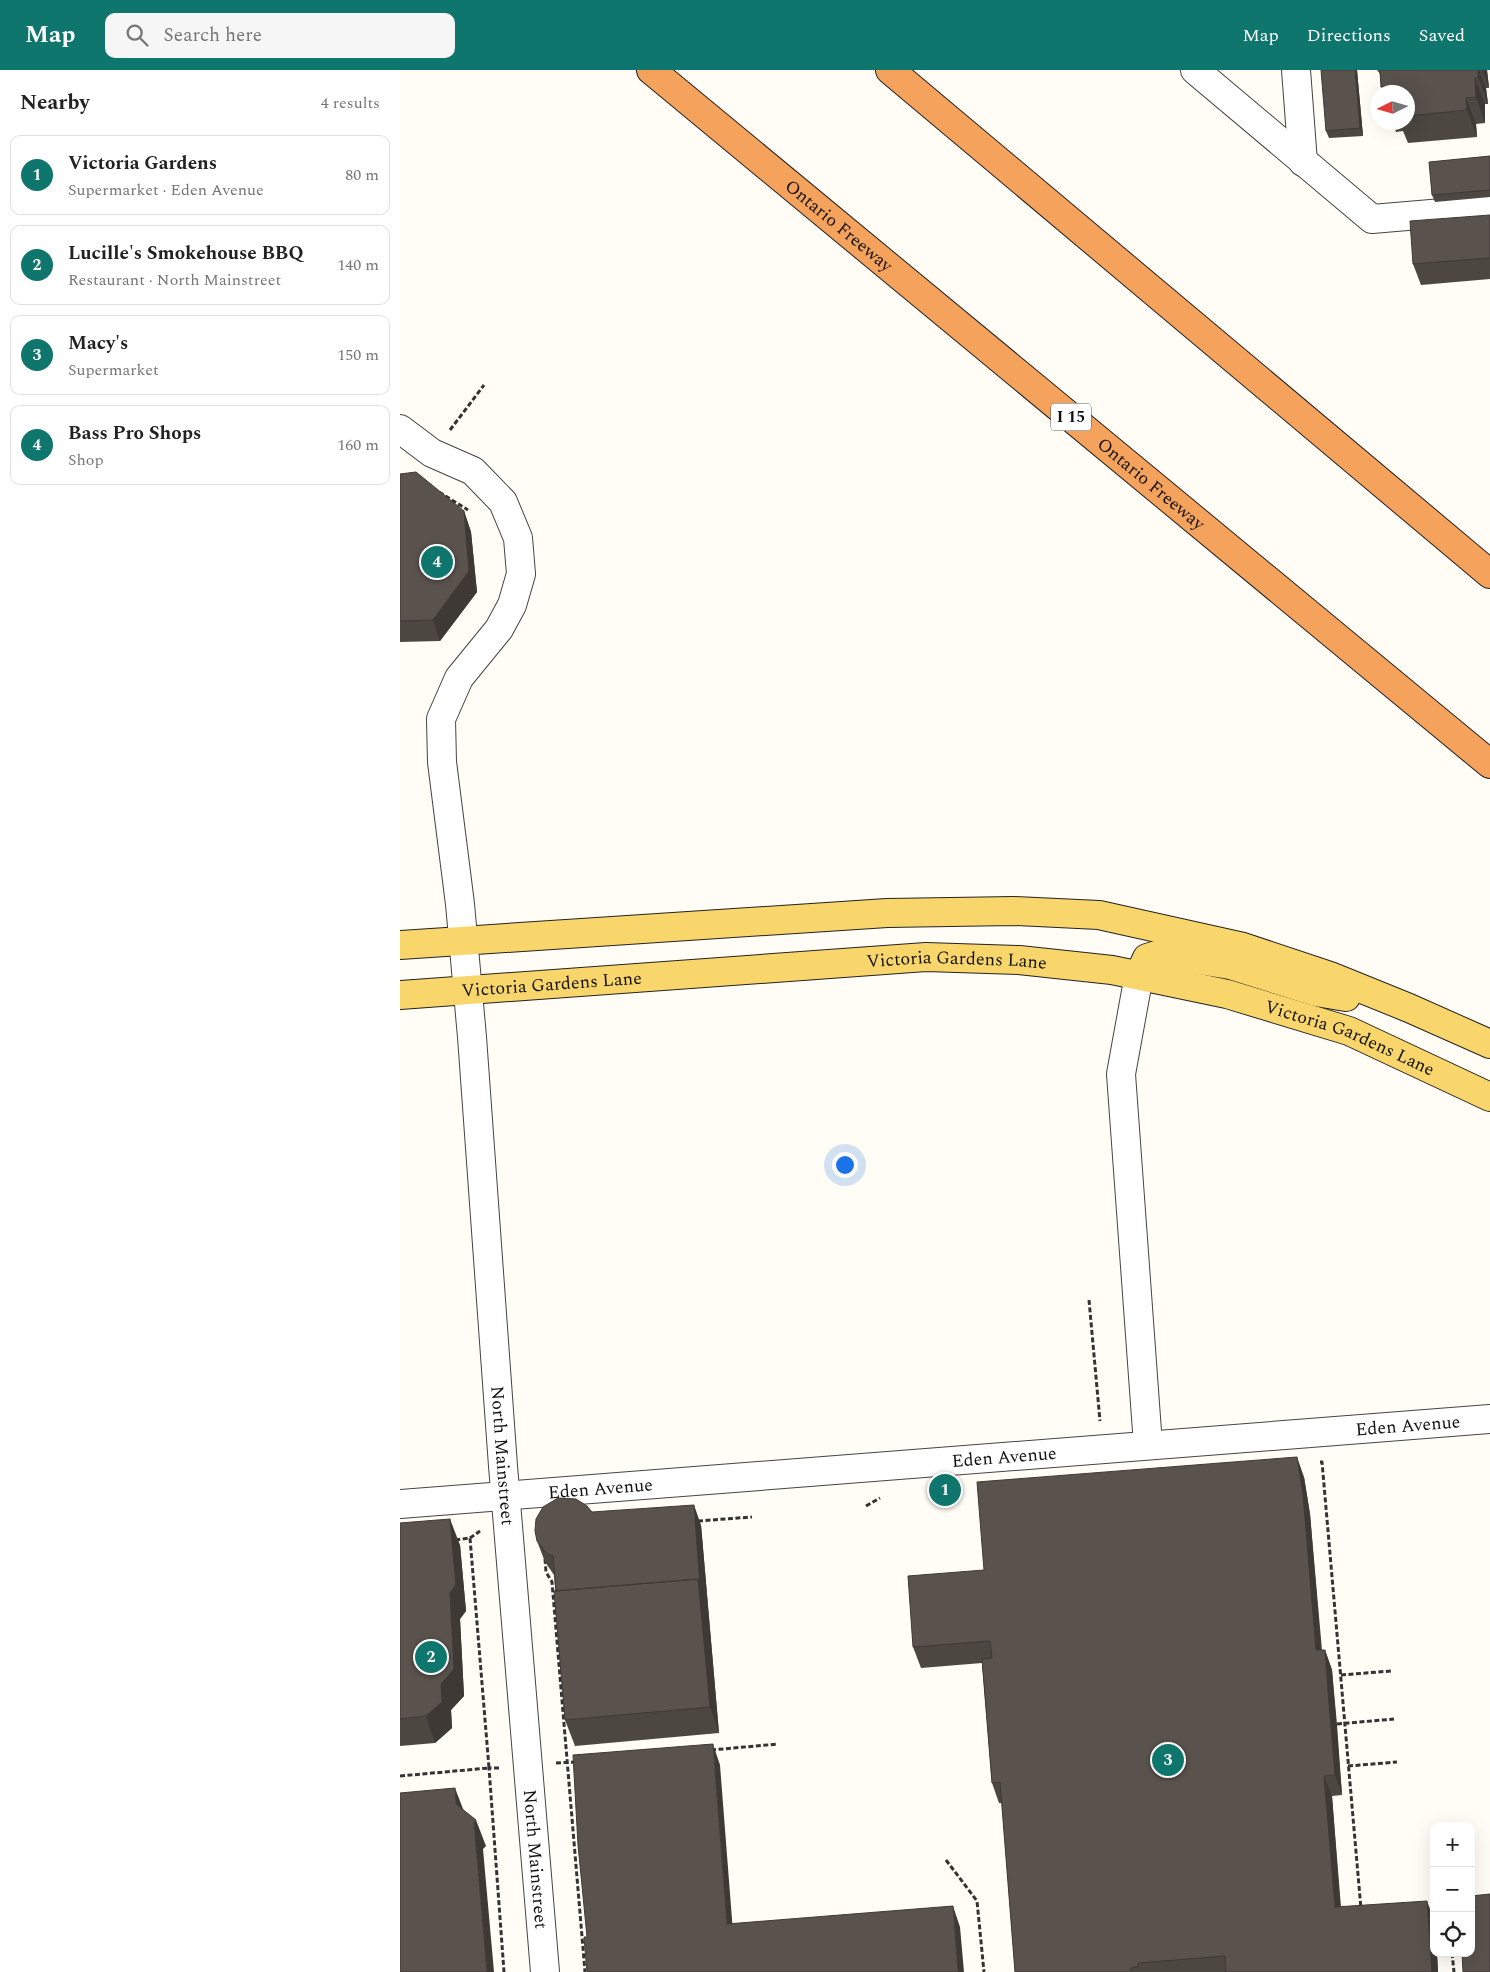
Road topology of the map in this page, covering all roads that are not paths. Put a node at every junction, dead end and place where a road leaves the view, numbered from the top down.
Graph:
1 (651, 70) edge
2 (890, 70) edge
3 (1195, 70) edge
4 (1296, 70) edge
5 (1303, 162) junction
6 (1490, 209) edge
7 (400, 430) edge
8 (1490, 574) edge
9 (1490, 764) edge
10 (463, 940) junction
11 (400, 945) edge
12 (1139, 975) junction
13 (468, 990) junction
14 (400, 995) edge
15 (1409, 1008) junction
16 (1490, 1044) edge
17 (1490, 1097) edge
18 (1490, 1419) edge
19 (1148, 1445) junction
20 (506, 1495) junction
21 (400, 1504) edge
22 (545, 1972) edge

1 - 9 highway, Ontario Freeway / I 15
2 - 8 highway
3 - 5 street
4 - 5 street
5 - 6 street
7 - 10 street, North Mainstreet
10 - 11 main road
10 - 13 street, North Mainstreet
10 - 15 main road
12 - 13 main road, Victoria Gardens Lane
12 - 15 main road
12 - 17 main road, Victoria Gardens Lane
12 - 19 street
13 - 14 main road, Victoria Gardens Lane
13 - 20 street, North Mainstreet
15 - 16 main road
18 - 19 street, Eden Avenue
19 - 20 street, Eden Avenue
20 - 21 street, Eden Avenue
20 - 22 street, North Mainstreet

